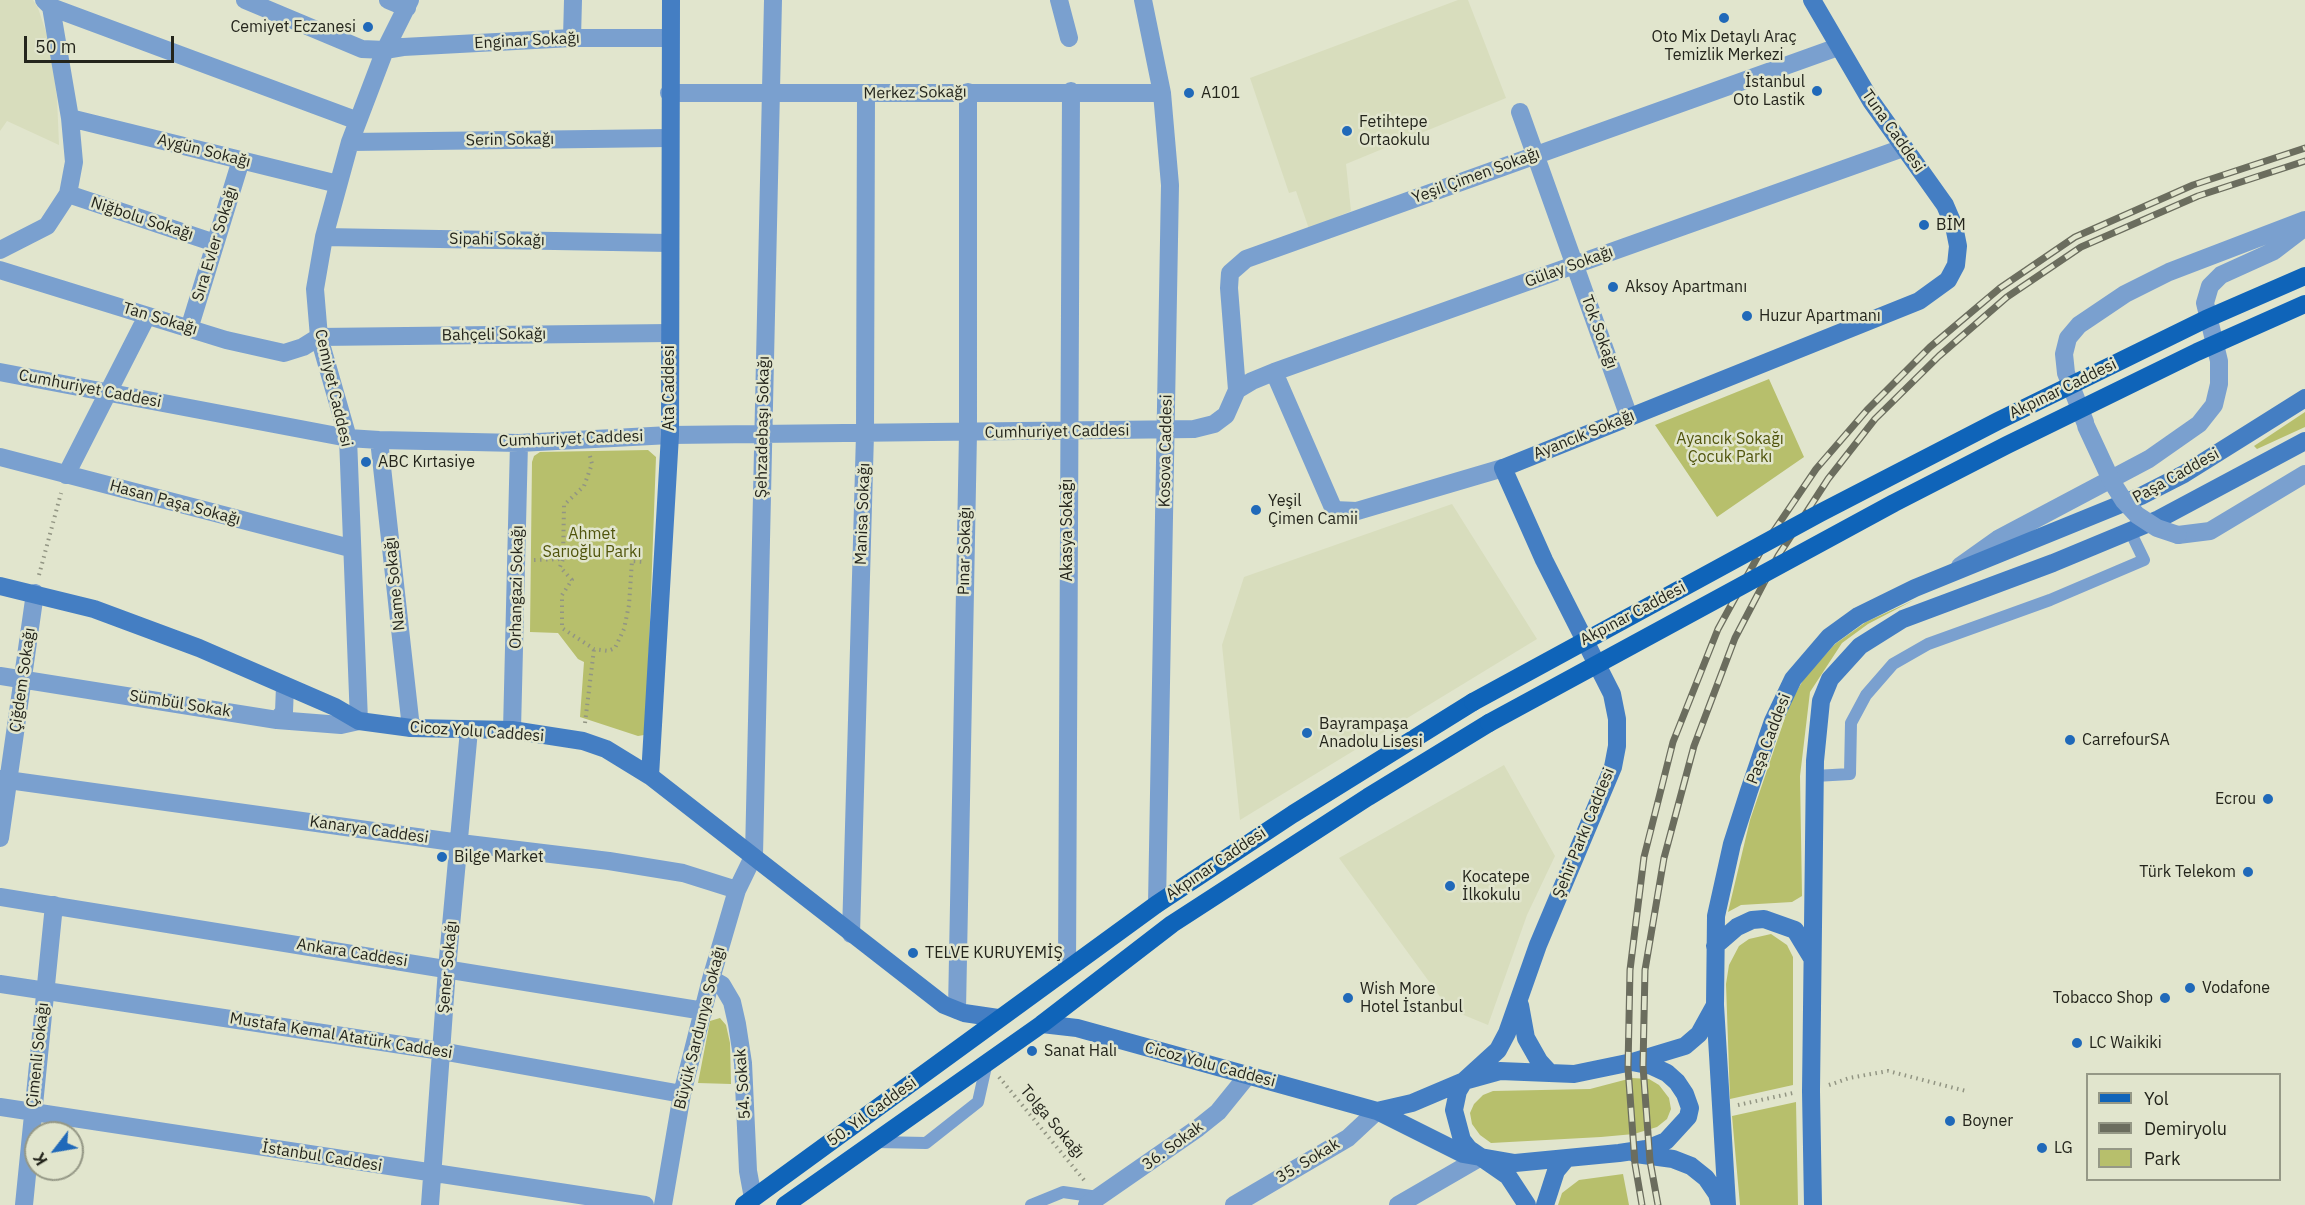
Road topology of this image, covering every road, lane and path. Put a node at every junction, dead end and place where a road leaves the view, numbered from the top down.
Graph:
1 (245, 0) edge
2 (388, 0) edge
3 (573, 0) edge
4 (671, 0) edge
5 (773, 0) edge
6 (1059, 0) edge
7 (1143, 0) edge
8 (1812, 0) edge
9 (47, 3) edge
10 (409, 4) edge
11 (572, 38) junction
12 (670, 38) junction
13 (1070, 38) dead end
14 (1838, 47) junction
15 (385, 50) junction
16 (1071, 91) junction
17 (968, 92) junction
18 (669, 93) junction
19 (772, 93) junction
20 (1162, 93) junction
21 (866, 94) junction
22 (1520, 112) dead end
23 (70, 118) junction
24 (358, 121) junction
25 (669, 138) junction
26 (350, 142) junction
27 (1903, 148) junction
28 (1535, 155) junction
29 (241, 160) junction
30 (338, 184) junction
31 (68, 194) junction
32 (2305, 220) edge
33 (2305, 227) edge
34 (324, 237) junction
35 (215, 243) junction
36 (670, 243) junction
37 (0, 250) edge
38 (1575, 265) junction
39 (1956, 266) joint
40 (0, 270) edge
41 (2305, 276) edge
42 (2305, 304) edge
43 (147, 315) junction
44 (189, 328) junction
45 (669, 333) junction
46 (319, 338) junction
47 (0, 372) edge
48 (1274, 372) junction
49 (1237, 390) junction
50 (108, 392) junction
51 (2305, 398) edge
52 (1629, 417) junction
53 (1067, 431) junction
54 (1167, 431) junction
55 (968, 433) junction
56 (865, 434) junction
57 (670, 435) junction
58 (763, 435) junction
59 (348, 438) junction
60 (379, 440) junction
61 (587, 440) junction
62 (2305, 441) edge
63 (519, 443) junction
64 (0, 458) edge
65 (1503, 468) junction
66 (2305, 474) edge
67 (66, 475) junction
68 (2130, 531) junction
69 (350, 548) junction
70 (563, 559) junction
71 (518, 560) junction
72 (664, 564) junction
73 (1947, 575) junction
74 (0, 586) edge
75 (35, 593) junction
76 (594, 649) junction
77 (0, 676) edge
78 (22, 680) junction
79 (285, 686) junction
80 (278, 720) junction
81 (359, 721) junction
82 (411, 728) junction
83 (469, 730) junction
84 (512, 730) junction
85 (583, 741) junction
86 (650, 776) junction
87 (1815, 776) junction
88 (4, 780) edge
89 (0, 838) edge
90 (460, 843) junction
91 (754, 855) junction
92 (737, 890) junction
93 (0, 897) edge
94 (1157, 903) junction
95 (54, 905) junction
96 (851, 934) junction
97 (1714, 946) junction
98 (1813, 960) junction
99 (447, 969) junction
100 (1067, 969) junction
101 (711, 979) junction
102 (0, 984) edge
103 (44, 991) junction
104 (1520, 1001) junction
105 (1715, 1005) junction
106 (957, 1010) junction
107 (704, 1011) junction
108 (998, 1018) junction
109 (1042, 1024) junction
110 (441, 1051) junction
111 (987, 1062) junction
112 (1632, 1062) junction
113 (1550, 1073) junction
114 (1248, 1075) junction
115 (1464, 1081) junction
116 (1811, 1091) junction
117 (1966, 1091) dead end
118 (682, 1094) junction
119 (0, 1107) edge
120 (1720, 1107) junction
121 (1377, 1111) junction
122 (32, 1112) junction
123 (876, 1142) junction
124 (1619, 1153) junction
125 (1481, 1156) junction
126 (1566, 1159) junction
127 (433, 1173) junction
128 (1093, 1201) edge
129 (749, 1202) edge
130 (24, 1205) edge
131 (430, 1205) edge
132 (645, 1205) edge
133 (663, 1205) edge
134 (785, 1205) edge
135 (1031, 1205) edge
136 (1234, 1205) edge
137 (1398, 1205) edge
138 (1527, 1205) edge
139 (1545, 1205) edge
140 (1720, 1205) edge
141 (1727, 1205) edge
142 (1814, 1205) edge

1 - 15 street, Enginar Sokağı
2 - 10 street
3 - 11 street
4 - 12 main road, Ata Caddesi
5 - 19 street, Şehzadebaşı Sokağı
6 - 13 street
7 - 20 street, Kosova Caddesi
8 - 14 main road, Tuna Caddesi
9 - 23 street
9 - 24 street
10 - 15 street, Cemiyet Caddesi
11 - 12 street, Enginar Sokağı
11 - 15 street, Enginar Sokağı
12 - 18 main road, Ata Caddesi
14 - 27 main road, Tuna Caddesi
14 - 28 street, Yeşil Çimen Sokağı
15 - 24 street, Cemiyet Caddesi
16 - 17 street, Merkez Sokağı
16 - 20 street, Merkez Sokağı
16 - 53 street, Akasya Sokağı
17 - 21 street, Merkez Sokağı
17 - 55 street, Pınar Sokağı
18 - 19 street, Merkez Sokağı
18 - 25 main road, Ata Caddesi
19 - 21 street, Merkez Sokağı
19 - 58 street, Şehzadebaşı Sokağı
20 - 54 street, Kosova Caddesi
21 - 56 street, Manisa Sokağı
22 - 28 street, Tok Sokağı
23 - 29 street, Aygün Sokağı
23 - 31 street
24 - 26 street, Cemiyet Caddesi
25 - 26 street, Serin Sokağı
25 - 36 main road, Ata Caddesi
26 - 30 street, Cemiyet Caddesi
27 - 38 street, Gülay Sokağı
27 - 39 main road, Tuna Caddesi
28 - 38 street, Tok Sokağı
28 - 49 street, Yeşil Çimen Sokağı
29 - 30 street, Aygün Sokağı
29 - 35 street, Sıra Evler Sokağı
30 - 34 street, Cemiyet Caddesi
31 - 35 street, Niğbolu Sokağı
31 - 37 street
32 - 66 street, bridge
33 - 73 street
34 - 36 street, Sipahi Sokağı
34 - 46 street, Cemiyet Caddesi
35 - 44 street, Sıra Evler Sokağı
36 - 45 main road, Ata Caddesi
38 - 48 street, Gülay Sokağı
38 - 52 street, Tok Sokağı
39 - 52 main road, Ayancık Sokağı
40 - 43 street, Tan Sokağı
41 - 94 main road, Akpınar Caddesi, bridge
42 - 109 main road, Akpınar Caddesi, bridge
43 - 44 street, Tan Sokağı
43 - 50 street
44 - 46 street, Tan Sokağı
45 - 46 street, Bahçeli Sokağı
45 - 57 main road, Ata Caddesi
46 - 59 street, Cemiyet Caddesi
47 - 50 street, Cumhuriyet Caddesi
48 - 49 street, Gülay Sokağı
48 - 65 street, Ayancık Sokağı
49 - 54 street, Cumhuriyet Caddesi
50 - 59 street, Cumhuriyet Caddesi
50 - 67 street
51 - 73 main road, Paşa Caddesi
52 - 65 main road, Ayancık Sokağı
53 - 54 street, Cumhuriyet Caddesi
53 - 55 street, Cumhuriyet Caddesi
53 - 100 street, Akasya Sokağı
54 - 94 street, Kosova Caddesi
55 - 56 street, Cumhuriyet Caddesi
55 - 106 street, Pınar Sokağı
56 - 58 street, Cumhuriyet Caddesi
56 - 96 street, Manisa Sokağı
57 - 58 street, Cumhuriyet Caddesi
57 - 61 street, Cumhuriyet Caddesi
57 - 72 main road, Ata Caddesi
58 - 91 street, Şehzadebaşı Sokağı
59 - 60 street, Cumhuriyet Caddesi
59 - 69 street, Cemiyet Caddesi
60 - 63 street, Cumhuriyet Caddesi
60 - 82 street, Name Sokağı
61 - 63 street, Cumhuriyet Caddesi
61 - 70 path
62 - 68 main road, Paşa Caddesi
63 - 71 street, Orhangazi Sokağı
64 - 67 street, Hasan Paşa Sokağı
65 - 104 main road, Şehir Parkı Caddesi
67 - 69 street, Hasan Paşa Sokağı
67 - 75 path
68 - 87 main road, Paşa Caddesi
68 - 87 lane
69 - 81 street, Cemiyet Caddesi
70 - 71 path
70 - 76 path
71 - 84 street, Orhangazi Sokağı
72 - 76 path
72 - 86 main road, Ata Caddesi
73 - 97 main road, Paşa Caddesi
74 - 75 main road, Cicoz Yolu Caddesi
75 - 78 street, Çiğdem Sokağı
75 - 79 main road, Cicoz Yolu Caddesi
76 - 85 path
77 - 78 street, Sümbül Sokak
78 - 80 street, Sümbül Sokak
78 - 88 street, Çiğdem Sokağı
79 - 80 street
79 - 81 main road, Cicoz Yolu Caddesi
80 - 81 street, Sümbül Sokak
81 - 82 main road, Cicoz Yolu Caddesi
82 - 83 main road, Cicoz Yolu Caddesi
83 - 84 main road, Cicoz Yolu Caddesi
83 - 90 street, Şener Sokağı
84 - 85 main road, Cicoz Yolu Caddesi
85 - 86 main road, Cicoz Yolu Caddesi
86 - 91 main road, Cicoz Yolu Caddesi
87 - 98 main road, Paşa Caddesi
88 - 89 street, Çiğdem Sokağı
88 - 90 street, Kanarya Caddesi
90 - 92 street, Kanarya Caddesi
90 - 99 street, Şener Sokağı
91 - 92 street, Büyük Sardunya Sokağı
91 - 96 main road, Cicoz Yolu Caddesi
92 - 101 street, Büyük Sardunya Sokağı
93 - 95 street, Ankara Caddesi
94 - 100 main road, Akpınar Caddesi
95 - 99 street, Ankara Caddesi
95 - 103 street, Çimenli Sokağı
96 - 106 main road, Cicoz Yolu Caddesi
97 - 98 main road
97 - 105 main road, Paşa Caddesi
98 - 116 main road, Paşa Caddesi
99 - 107 street, Ankara Caddesi
99 - 110 street, Şener Sokağı
100 - 108 main road, Akpınar Caddesi
101 - 107 street, Büyük Sardunya Sokağı
101 - 129 street, 54. Sokak
102 - 103 street, Mustafa Kemal Atatürk Caddesi
103 - 110 street, Mustafa Kemal Atatürk Caddesi
103 - 122 street, Çimenli Sokağı
104 - 113 main road, Şehir Parkı Caddesi
104 - 115 main road, Şehir Parkı Caddesi
105 - 112 main road
105 - 120 main road, Paşa Caddesi
106 - 108 main road, Cicoz Yolu Caddesi
107 - 118 street, Büyük Sardunya Sokağı
108 - 109 main road
108 - 129 main road, 50. Yıl Caddesi
109 - 111 main road, 50. Yıl Caddesi
109 - 114 main road, Cicoz Yolu Caddesi
110 - 118 street, Mustafa Kemal Atatürk Caddesi
110 - 127 street, Şener Sokağı
111 - 123 main road, 50. Yıl Caddesi
111 - 123 lane
111 - 128 path, Tolga Sokağı
112 - 113 main road
112 - 124 main road
113 - 115 main road
114 - 121 main road, Cicoz Yolu Caddesi
114 - 128 street, 36. Sokak
115 - 121 main road
115 - 125 main road, Şehir Parkı Caddesi
116 - 117 path
116 - 120 path
116 - 142 main road, Paşa Caddesi
118 - 133 street, Büyük Sardunya Sokağı
119 - 122 street, İstanbul Caddesi
120 - 141 main road, Paşa Caddesi
121 - 125 main road, Cicoz Yolu Caddesi
121 - 136 street, 35. Sokak
122 - 127 street, İstanbul Caddesi
122 - 130 street, Çimenli Sokağı
123 - 134 main road, 50. Yıl Caddesi
124 - 126 main road
124 - 140 main road
125 - 126 main road
125 - 137 street
125 - 138 main road, Şehir Parkı Caddesi
126 - 139 main road
127 - 131 street, Şener Sokağı
127 - 132 street, İstanbul Caddesi
128 - 135 lane

